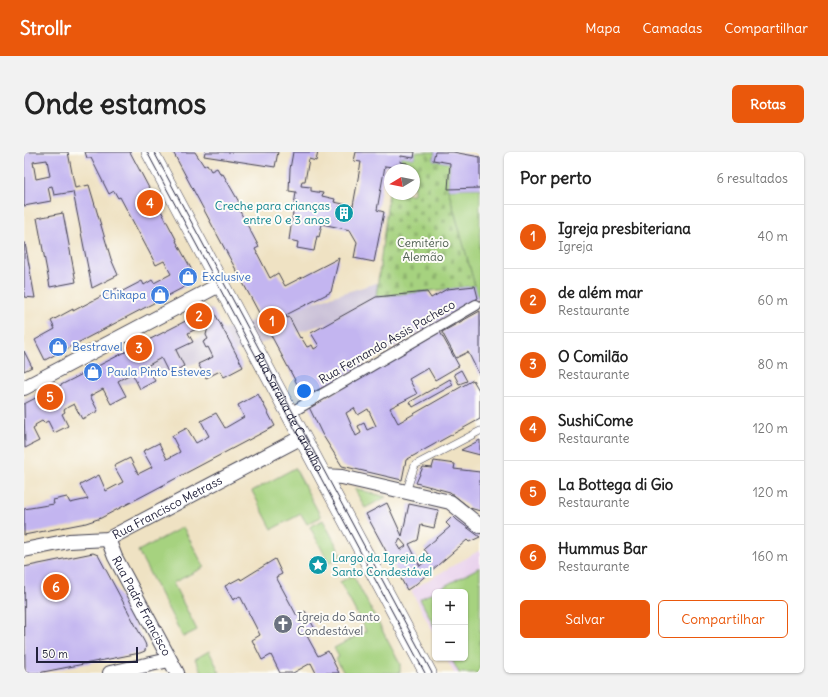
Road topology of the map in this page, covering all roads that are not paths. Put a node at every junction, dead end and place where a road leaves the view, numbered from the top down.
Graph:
1 (150, 152) edge
2 (221, 284) junction
3 (476, 305) dead end
4 (24, 388) edge
5 (290, 413) junction
6 (480, 431) edge
7 (302, 436) junction
8 (323, 476) junction
9 (406, 492) junction
10 (480, 526) edge
11 (108, 539) junction
12 (24, 550) edge
13 (170, 660) junction
14 (110, 673) edge
15 (177, 673) edge
16 (428, 673) edge

1 - 2 street, Rua Saraiva de Carvalho
2 - 4 street
2 - 5 street, Rua Saraiva de Carvalho
3 - 5 street, Rua Fernando Assis Pacheco
5 - 7 street, Rua Saraiva de Carvalho
6 - 9 lane
7 - 8 street, Rua Saraiva de Carvalho
7 - 11 street, Rua Francisco Metrass
8 - 9 street
8 - 16 street, Rua Saraiva de Carvalho
9 - 10 street
11 - 12 street, Rua Francisco Metrass
11 - 13 street, Rua Padre Francisco
13 - 14 street
13 - 15 street, Rua Padre Francisco

